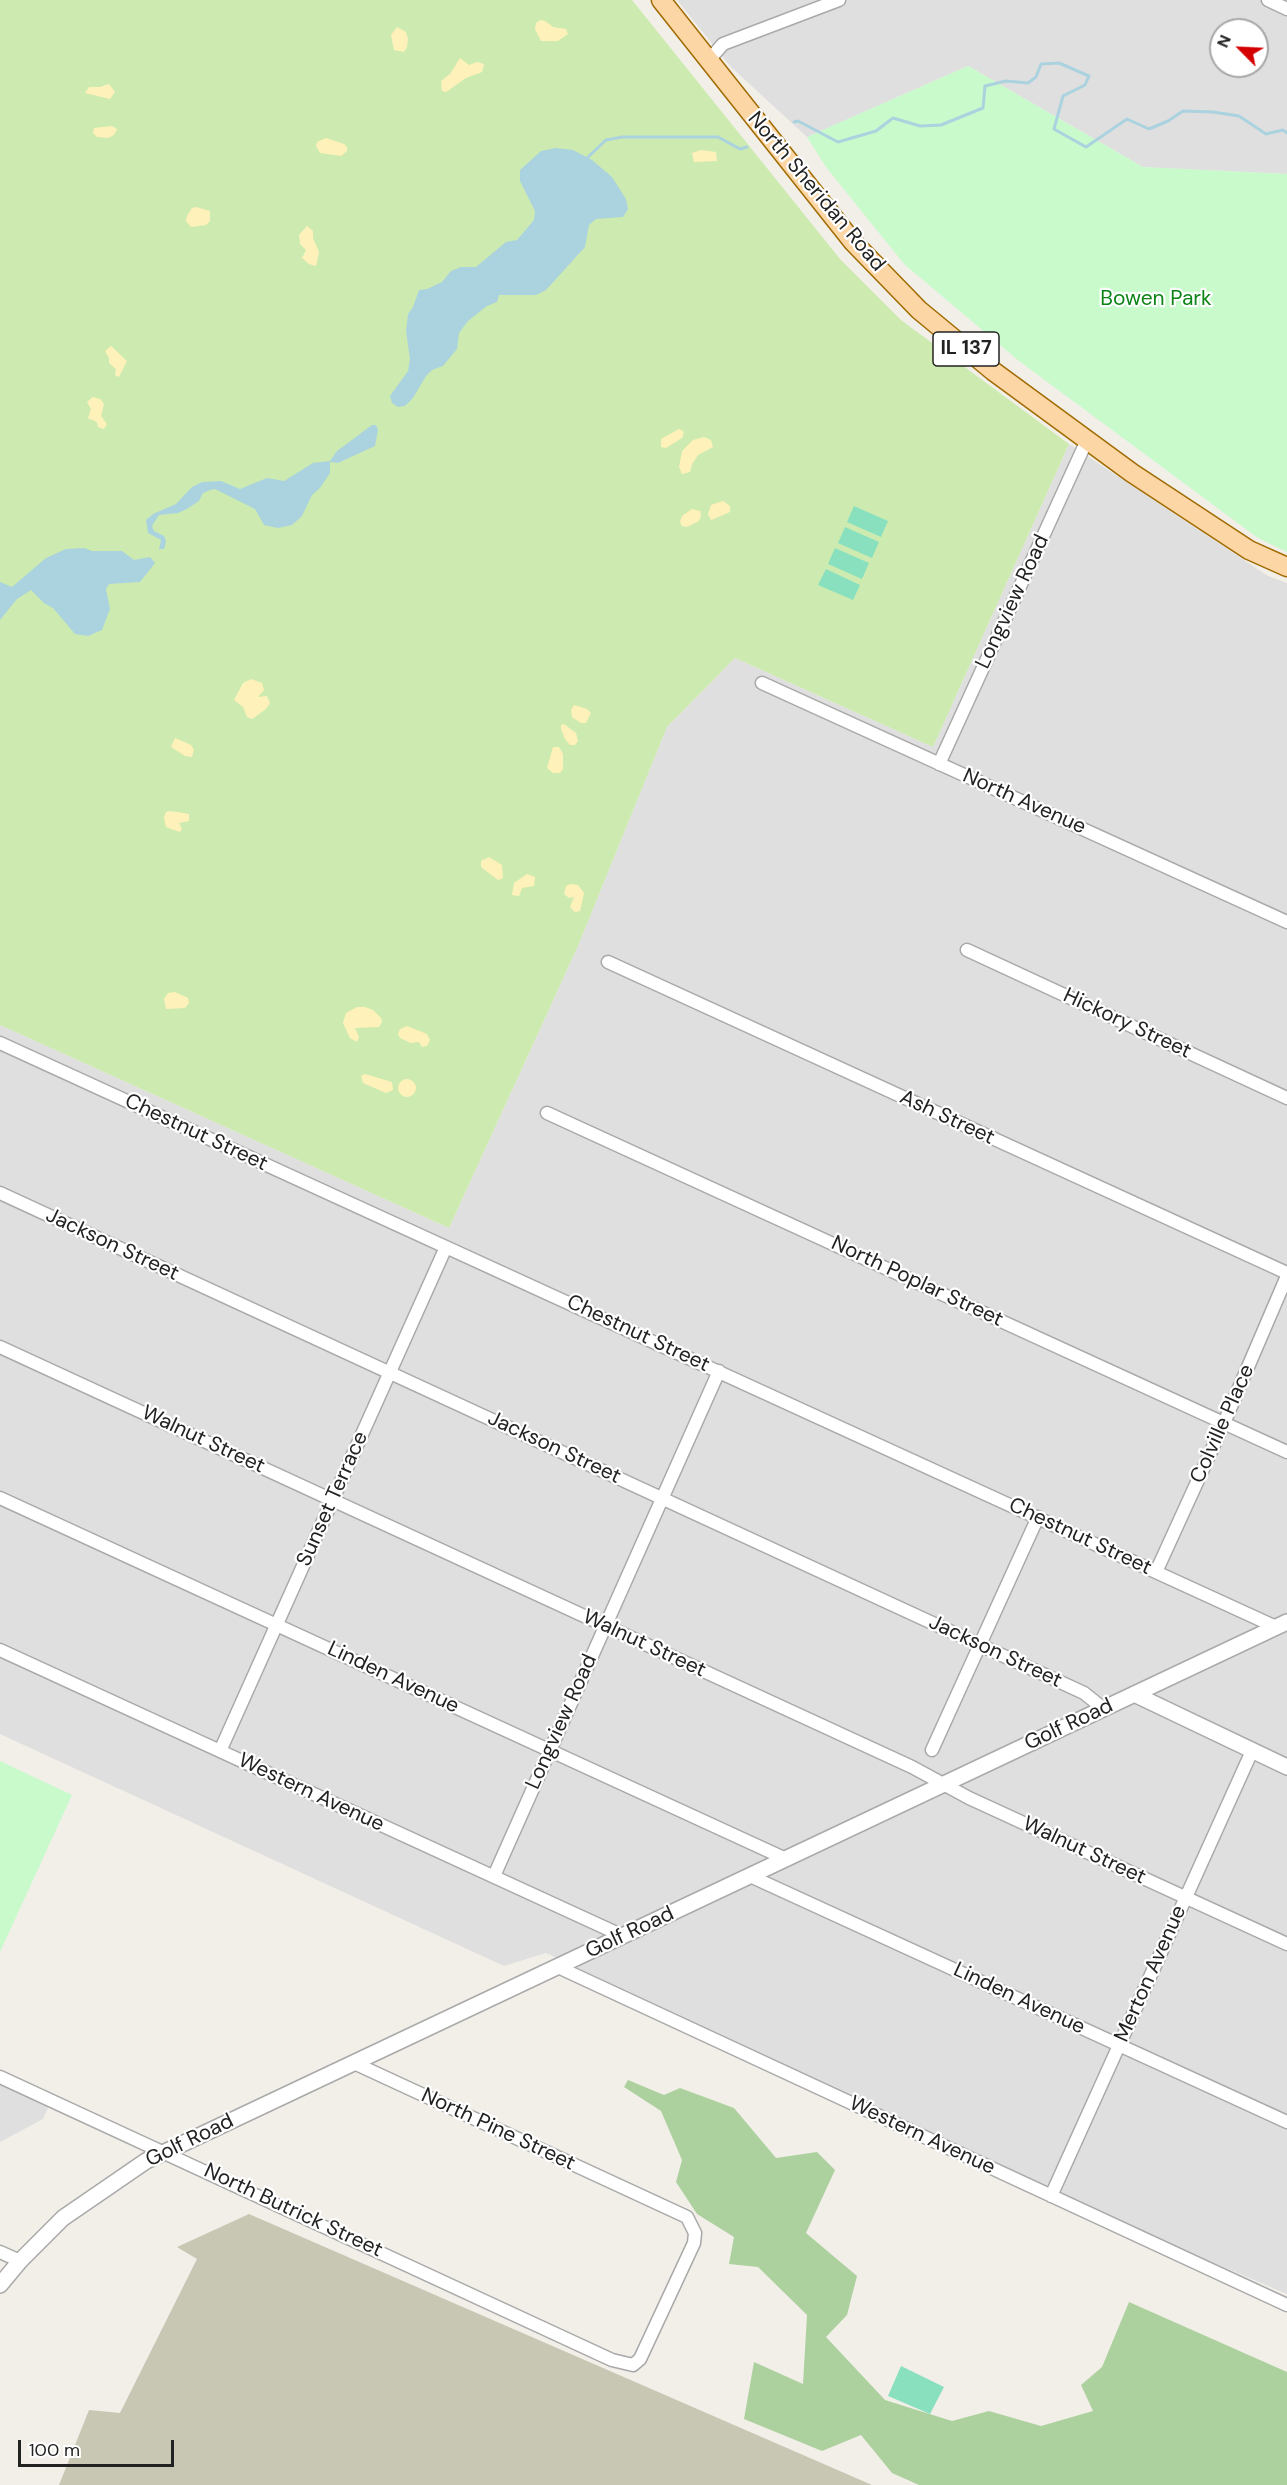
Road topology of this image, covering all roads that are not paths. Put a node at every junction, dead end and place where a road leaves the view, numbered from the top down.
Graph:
1 (661, 0) edge
2 (839, 0) edge
3 (1268, 0) edge
4 (1287, 9) edge
5 (709, 60) junction
6 (1087, 440) junction
7 (1287, 567) edge
8 (762, 683) dead end
9 (939, 764) junction
10 (1287, 922) edge
11 (967, 950) dead end
12 (608, 962) dead end
13 (0, 1043) edge
14 (1287, 1098) edge
15 (547, 1113) dead end
16 (0, 1193) edge
17 (446, 1247) junction
18 (1287, 1275) edge
19 (0, 1347) edge
20 (719, 1371) junction
21 (390, 1373) junction
22 (1224, 1423) junction
23 (1287, 1452) edge
24 (0, 1498) edge
25 (662, 1498) junction
26 (333, 1500) junction
27 (1038, 1517) junction
28 (1156, 1572) junction
29 (1281, 1624) edge
30 (277, 1625) junction
31 (605, 1626) junction
32 (980, 1645) junction
33 (0, 1650) edge
34 (1134, 1694) junction
35 (1104, 1709) junction
36 (550, 1750) junction
37 (933, 1750) dead end
38 (220, 1751) junction
39 (1252, 1751) junction
40 (1287, 1767) edge
41 (944, 1784) junction
42 (786, 1859) junction
43 (494, 1876) junction
44 (750, 1876) junction
45 (1185, 1898) junction
46 (623, 1936) junction
47 (1287, 1944) edge
48 (558, 1966) junction
49 (1119, 2045) junction
50 (354, 2063) junction
51 (0, 2077) edge
52 (1287, 2122) edge
53 (165, 2152) junction
54 (1051, 2196) junction
55 (0, 2252) edge
56 (20, 2261) junction
57 (0, 2285) edge
58 (1287, 2305) edge
59 (552, 2332) joint

1 - 5 main road, North Sheridan Road / IL 137
2 - 5 street
3 - 4 street
5 - 6 main road, North Sheridan Road / IL 137
6 - 7 main road, North Sheridan Road / IL 137
6 - 9 street, Longview Road
8 - 9 street, North Avenue
9 - 10 street, North Avenue
11 - 14 street, Hickory Street
12 - 18 street, Ash Street
13 - 17 street, Chestnut Street
15 - 22 street, North Poplar Street
16 - 21 street, Jackson Street
17 - 20 street, Chestnut Street
17 - 21 street, Sunset Terrace
18 - 22 street, Colville Place
19 - 26 street, Walnut Street
20 - 25 street, Longview Road
20 - 27 street, Chestnut Street
21 - 25 street, Jackson Street
21 - 26 street, Sunset Terrace
22 - 23 street, North Poplar Street
22 - 28 street, Colville Place
24 - 30 street, Linden Avenue
25 - 31 street, Longview Road
25 - 32 street, Jackson Street
26 - 30 street, Sunset Terrace
26 - 31 street, Walnut Street
27 - 28 street, Chestnut Street
27 - 32 street
28 - 29 street, Chestnut Street
29 - 34 street, Golf Road
30 - 36 street, Linden Avenue
30 - 38 street, Sunset Terrace
31 - 36 street, Longview Road
31 - 41 street, Walnut Street
32 - 35 street, Jackson Street
32 - 37 street
33 - 38 street, Western Avenue
34 - 35 street, Golf Road
34 - 39 street
35 - 41 street, Golf Road
36 - 42 street, Linden Avenue
36 - 43 street, Longview Road
38 - 43 street, Western Avenue
39 - 40 street
39 - 45 street, Merton Avenue
41 - 42 street, Golf Road
41 - 45 street, Walnut Street
42 - 44 street, Golf Road
43 - 46 street, Western Avenue
44 - 46 street, Golf Road
44 - 49 street, Linden Avenue
45 - 47 street, Walnut Street
45 - 49 street, Merton Avenue
46 - 48 street, Golf Road
48 - 50 street, Golf Road
48 - 54 street, Western Avenue
49 - 52 street, Linden Avenue
49 - 54 street, Merton Avenue
50 - 53 street, Golf Road
50 - 59 street, North Pine Street
51 - 53 street, North Butrick Street
53 - 56 street, Golf Road
53 - 59 street, North Butrick Street
54 - 58 street, Western Avenue
55 - 56 street
56 - 57 street, Golf Road

